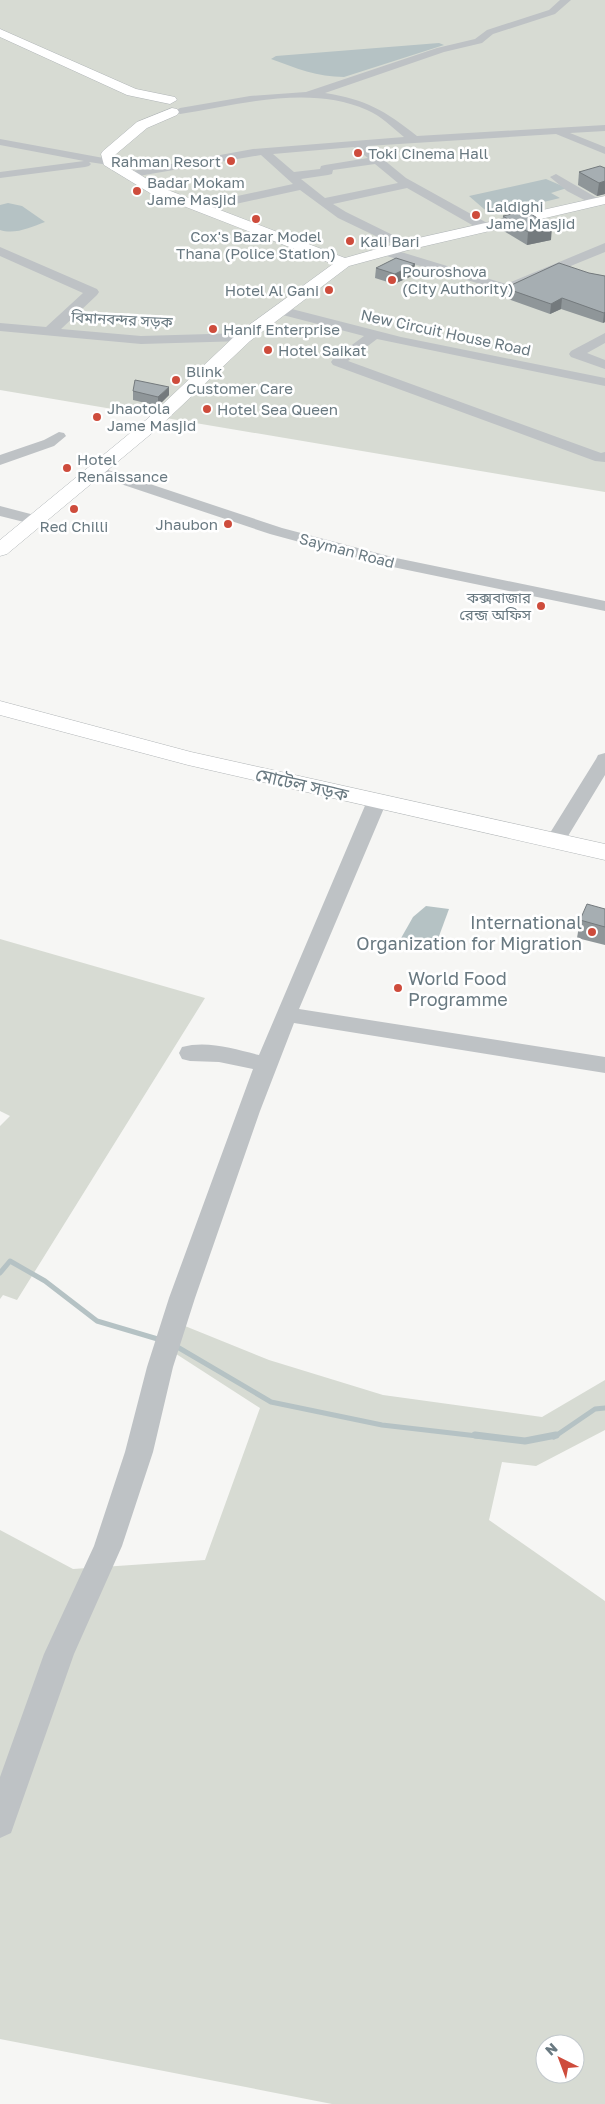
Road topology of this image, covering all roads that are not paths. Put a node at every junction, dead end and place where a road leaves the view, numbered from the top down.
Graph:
1 (566, 0) edge
2 (0, 32) edge
3 (132, 92) junction
4 (307, 95) junction
5 (175, 106) junction
6 (145, 108) junction
7 (142, 125) junction
8 (605, 128) edge
9 (555, 132) junction
10 (416, 140) junction
11 (0, 142) edge
12 (357, 144) junction
13 (263, 151) junction
14 (605, 151) edge
15 (378, 160) junction
16 (105, 162) junction
17 (0, 175) edge
18 (127, 175) junction
19 (292, 176) junction
20 (556, 177) dead end
21 (409, 184) junction
22 (302, 186) junction
23 (602, 201) edge
24 (324, 202) junction
25 (208, 209) junction
26 (485, 227) junction
27 (405, 246) junction
28 (605, 247) edge
29 (0, 251) edge
30 (384, 252) junction
31 (344, 263) junction
32 (556, 267) junction
33 (577, 272) edge
34 (280, 310) junction
35 (0, 327) edge
36 (14, 329) junction
37 (50, 331) junction
38 (375, 334) junction
39 (244, 337) junction
40 (605, 337) edge
41 (0, 340) edge
42 (605, 365) edge
43 (605, 382) edge
44 (60, 436) dead end
45 (605, 457) edge
46 (0, 460) edge
47 (96, 471) junction
48 (0, 511) edge
49 (36, 520) junction
50 (0, 550) edge
51 (605, 606) edge
52 (0, 708) edge
53 (605, 760) edge
54 (377, 801) junction
55 (555, 841) junction
56 (605, 852) edge
57 (286, 1014) junction
58 (190, 1053) dead end
59 (266, 1064) junction
60 (605, 1066) edge
61 (0, 1822) edge

1 - 4 street
2 - 3 main road
3 - 5 main road
3 - 6 main road
4 - 5 street
4 - 10 street
5 - 6 main road
5 - 7 main road
6 - 7 main road
7 - 16 main road
8 - 9 street
9 - 10 street
9 - 14 street
10 - 12 street
11 - 16 street
12 - 13 street
12 - 15 street
13 - 18 street
13 - 19 street
15 - 19 street
15 - 21 street
16 - 17 street
16 - 18 main road
18 - 25 main road
19 - 22 street
20 - 23 street
21 - 24 street
21 - 26 street
22 - 24 street
22 - 25 street
23 - 26 main road
24 - 27 street
25 - 31 main road
26 - 27 main road
27 - 30 main road
28 - 32 street
29 - 37 street
30 - 31 main road
30 - 32 street
31 - 34 main road
32 - 33 street
34 - 38 street, New Circuit House Road
34 - 39 main road
35 - 36 street, বিমানবন্দর সড়ক
36 - 37 street, বিমানবন্দর সড়ক
36 - 41 street
37 - 39 street, বিমানবন্দর সড়ক
38 - 43 street, New Circuit House Road
38 - 45 street
39 - 47 main road
40 - 42 street
44 - 46 street
47 - 49 main road
47 - 51 street, Sayman Road
48 - 49 street
49 - 50 main road
52 - 54 main road, মোটেল সড়ক
53 - 55 street
54 - 55 main road, মোটেল সড়ক
54 - 57 street
55 - 56 main road, মোটেল সড়ক
57 - 59 street
57 - 60 street
58 - 59 street
59 - 61 street

